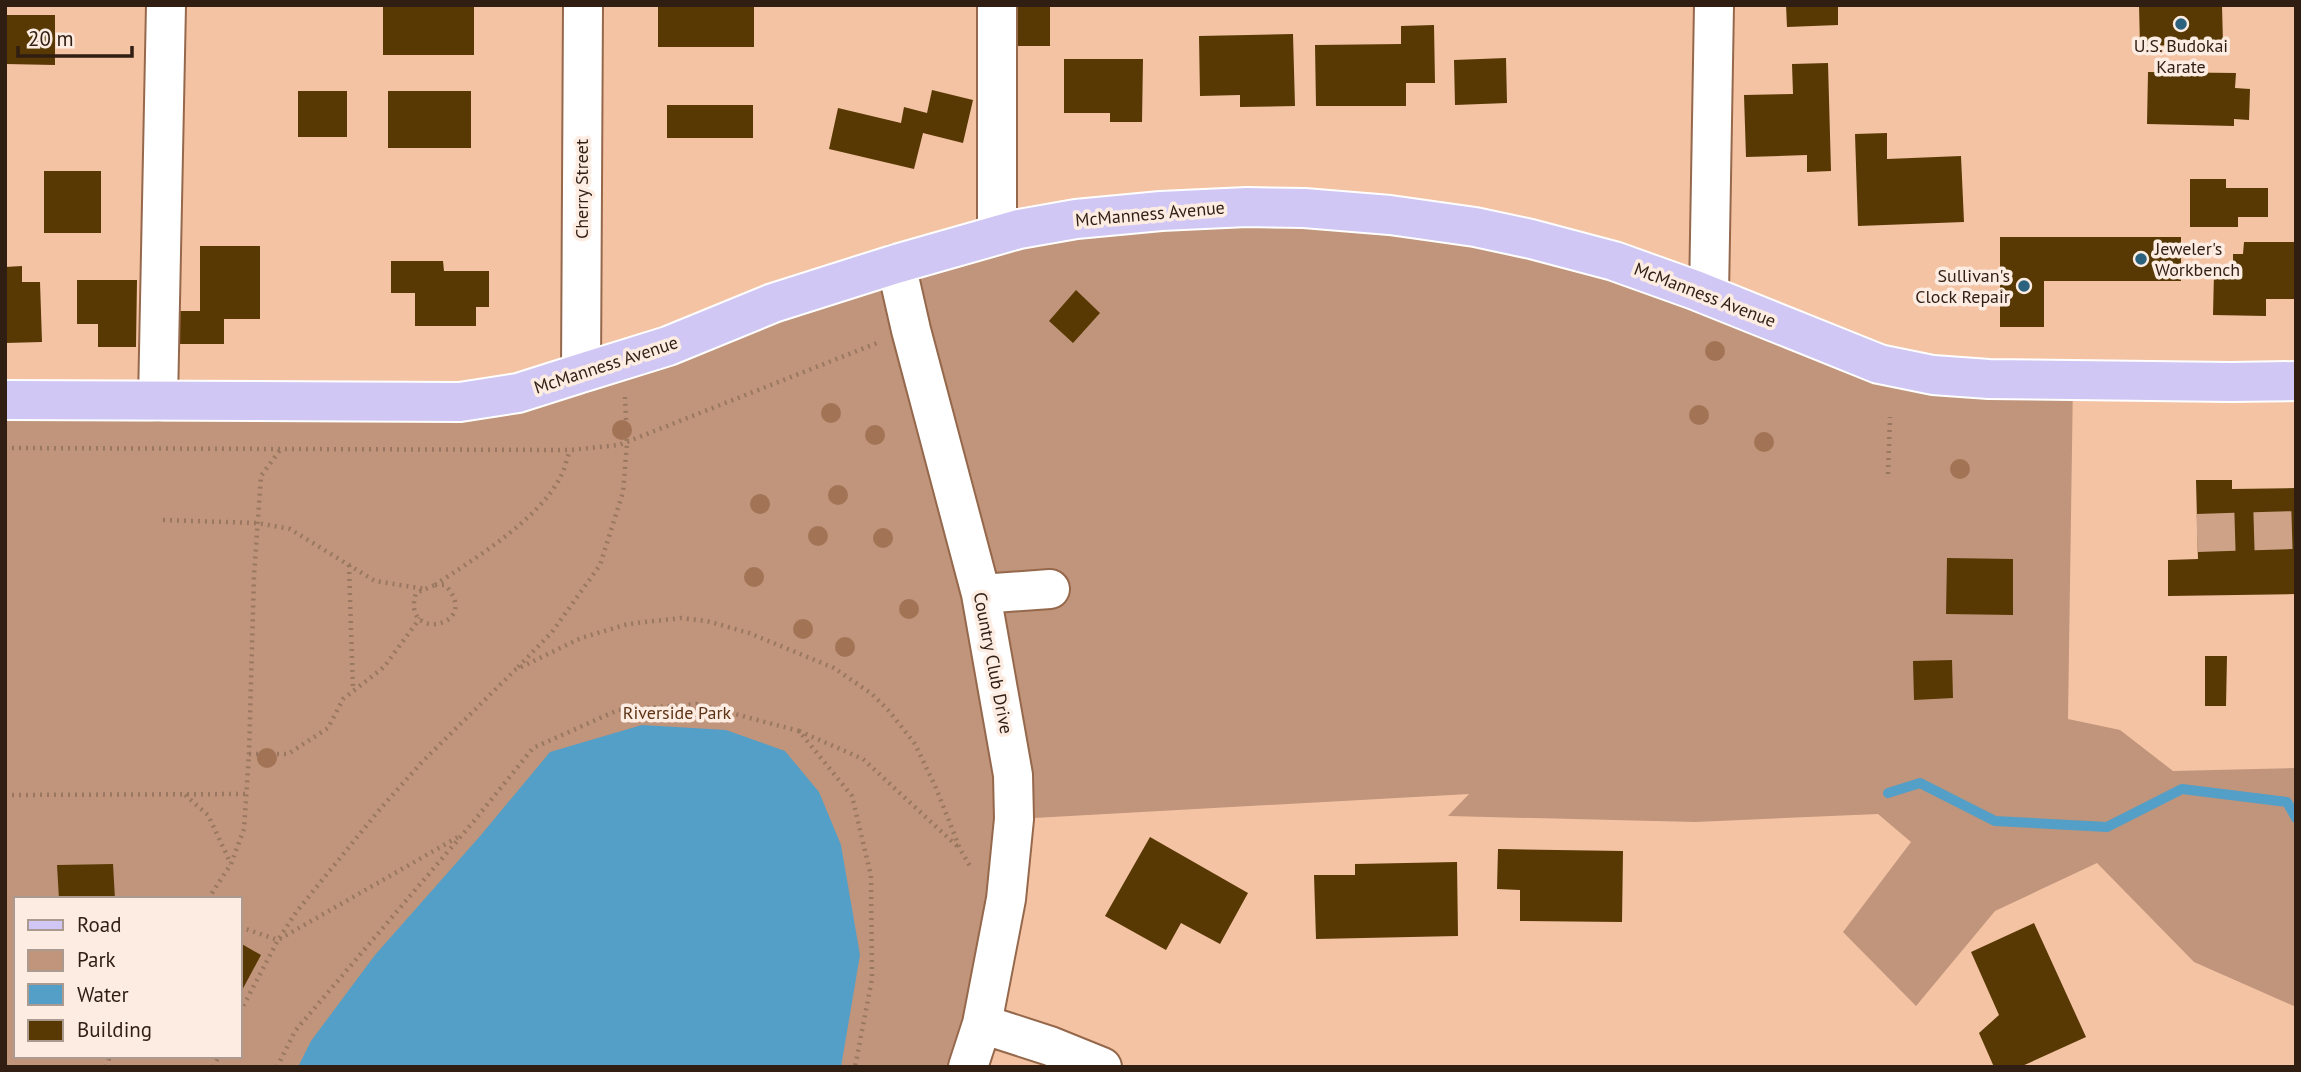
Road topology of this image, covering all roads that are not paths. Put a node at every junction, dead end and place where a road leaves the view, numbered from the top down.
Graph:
1 (166, 5) edge
2 (583, 5) edge
3 (997, 5) edge
4 (1714, 5) edge
5 (997, 235) junction
6 (895, 264) junction
7 (1709, 295) junction
8 (599, 368) junction
9 (2296, 381) edge
10 (5, 400) edge
11 (158, 401) junction
12 (1050, 589) dead end
13 (981, 594) junction
14 (982, 1024) junction
15 (968, 1067) edge
16 (1102, 1067) edge

1 - 11 street
2 - 8 street, Cherry Street
3 - 5 street
4 - 7 street
5 - 6 main road, McManness Avenue
5 - 7 main road, McManness Avenue
6 - 8 main road, McManness Avenue
6 - 13 street, Country Club Drive
7 - 9 main road, McManness Avenue
8 - 11 main road, McManness Avenue
10 - 11 main road, McManness Avenue
12 - 13 street
13 - 14 street, Country Club Drive
14 - 15 street, Country Club Drive
14 - 16 street

